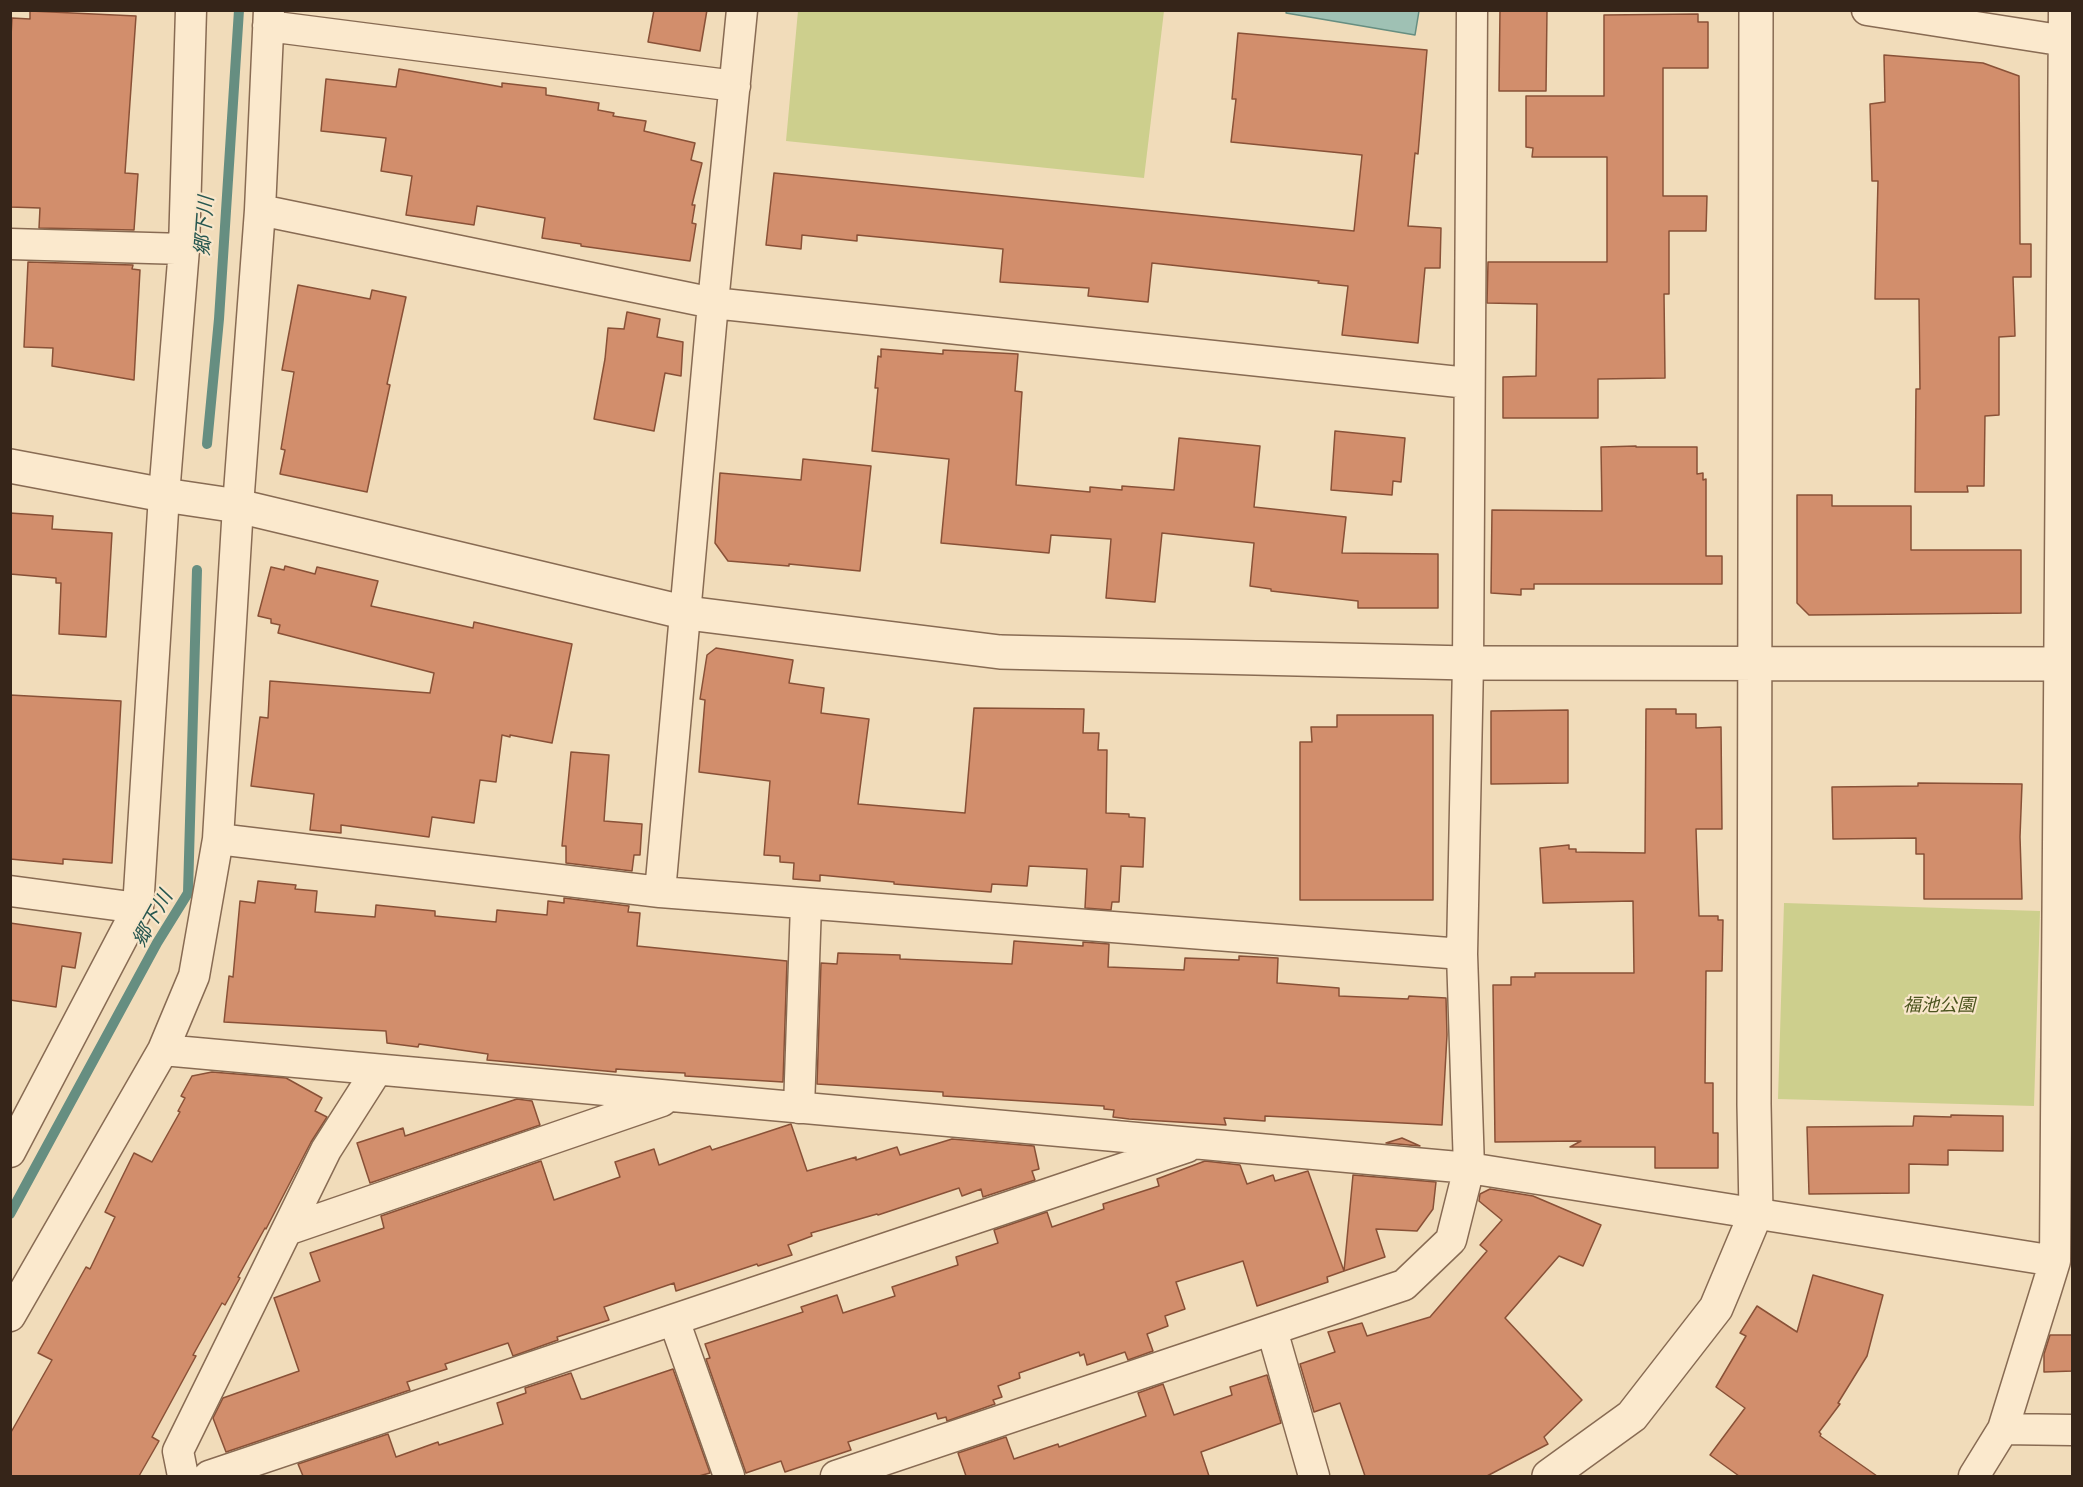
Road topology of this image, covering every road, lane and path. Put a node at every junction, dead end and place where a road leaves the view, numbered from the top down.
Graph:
1 (191, 10) edge
2 (742, 10) edge
3 (1472, 10) edge
4 (1756, 10) edge
5 (1867, 10) edge
6 (2064, 10) edge
7 (268, 18) edge
8 (2068, 41) edge
9 (735, 86) junction
10 (260, 210) junction
11 (10, 244) edge
12 (184, 249) junction
13 (713, 303) junction
14 (2067, 338) edge
15 (1468, 383) junction
16 (10, 466) edge
17 (164, 495) junction
18 (238, 507) junction
19 (687, 613) junction
20 (1755, 662) junction
21 (1467, 663) junction
22 (2066, 664) edge
23 (218, 839) junction
24 (10, 891) edge
25 (660, 892) junction
26 (806, 904) junction
27 (138, 908) junction
28 (1462, 954) junction
29 (2065, 996) edge
30 (163, 1050) junction
31 (377, 1070) junction
32 (674, 1097) junction
33 (799, 1108) junction
34 (1198, 1144) junction
35 (10, 1152) edge
36 (1470, 1168) junction
37 (1756, 1213) junction
38 (2064, 1219) edge
39 (286, 1230) junction
40 (2055, 1261) junction
41 (10, 1316) edge
42 (674, 1320) junction
43 (1272, 1330) junction
44 (2003, 1429) junction
45 (2073, 1430) edge
46 (183, 1476) edge
47 (209, 1476) edge
48 (729, 1476) edge
49 (837, 1476) edge
50 (1314, 1476) edge
51 (1549, 1476) edge
52 (1974, 1476) edge

1 - 12 street
2 - 9 street
3 - 15 street
4 - 20 street
5 - 8 street
6 - 8 street
7 - 9 street
7 - 10 street
8 - 14 street
9 - 13 street
10 - 13 street
10 - 18 street
11 - 12 street
12 - 17 street
13 - 15 street
13 - 19 street
14 - 22 street
15 - 21 street
16 - 17 street
17 - 18 street
17 - 27 street
18 - 19 street
18 - 23 street
19 - 21 street
19 - 25 street
20 - 21 street
20 - 22 street
20 - 37 street
21 - 28 street
22 - 29 street
23 - 25 street
23 - 30 street
24 - 27 street
25 - 26 street
26 - 28 street
26 - 33 street
27 - 35 street
28 - 36 street
29 - 38 street
30 - 31 street
30 - 41 street
31 - 32 street
31 - 39 street
32 - 33 street
32 - 39 street
33 - 34 street
34 - 36 street
34 - 42 street
36 - 37 street
36 - 43 street
37 - 40 street
37 - 51 street
38 - 40 street
39 - 46 street
40 - 44 street
42 - 47 street
42 - 48 street
43 - 49 street
43 - 50 street
44 - 45 street
44 - 52 street

